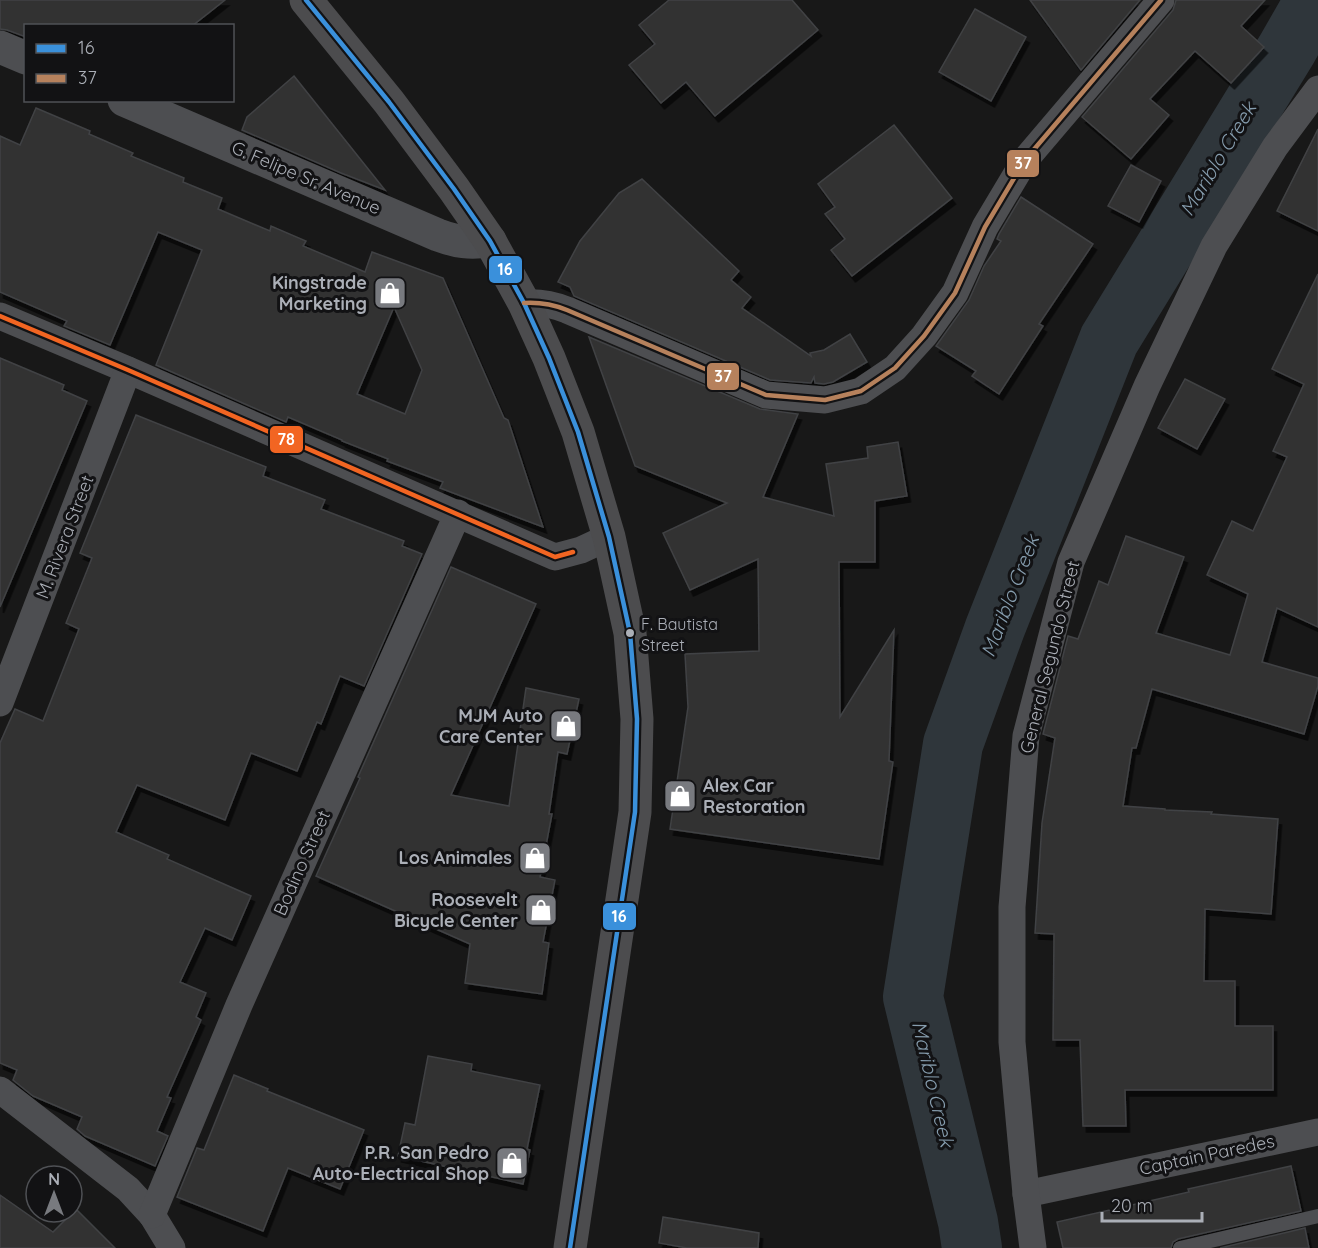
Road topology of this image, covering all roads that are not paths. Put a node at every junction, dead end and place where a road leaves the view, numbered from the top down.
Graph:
1 (306, 0) edge
2 (1161, 0) edge
3 (0, 47) edge
4 (24, 57) edge
5 (1318, 89) edge
6 (129, 102) edge
7 (490, 241) junction
8 (524, 303) junction
9 (0, 316) edge
10 (128, 370) junction
11 (458, 513) junction
12 (609, 537) junction
13 (0, 703) edge
14 (0, 1090) edge
15 (1318, 1132) edge
16 (1026, 1194) junction
17 (152, 1215) junction
18 (1318, 1216) edge
19 (172, 1248) edge
20 (570, 1248) edge
21 (1033, 1248) edge
22 (1180, 1248) edge

1 - 7 main road
2 - 8 street
3 - 4 street
5 - 16 street, General Segundo Street
6 - 7 street, G. Felipe Sr. Avenue
7 - 8 main road
8 - 12 main road
9 - 10 street
10 - 11 street
10 - 13 street, M. Rivera Street
11 - 12 street
11 - 17 street, Bodino Street
12 - 20 main road
14 - 17 street
15 - 16 street, Captain Paredes
16 - 21 street, General Segundo Street
17 - 19 street
18 - 22 lane

